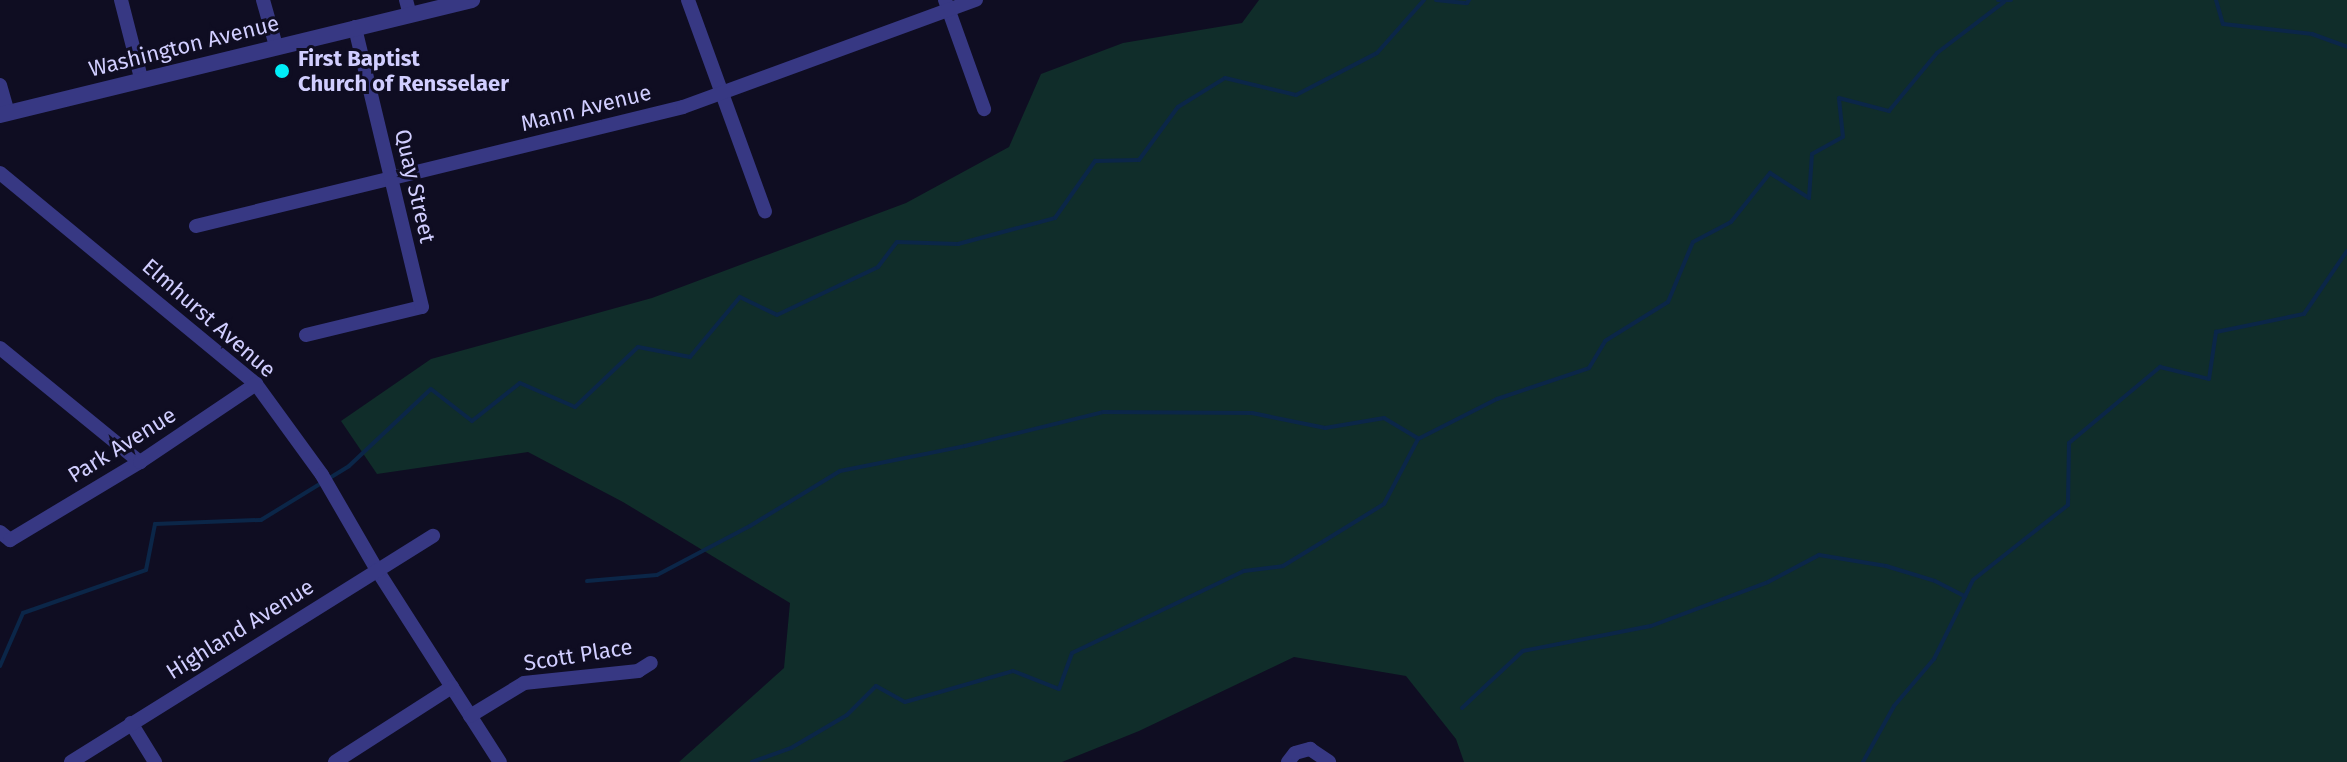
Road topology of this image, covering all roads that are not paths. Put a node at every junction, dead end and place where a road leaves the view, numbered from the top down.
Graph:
1 (121, 0) edge
2 (263, 0) edge
3 (472, 0) edge
4 (688, 0) edge
5 (976, 0) edge
6 (946, 5) edge
7 (408, 7) edge
8 (355, 27) junction
9 (276, 46) junction
10 (141, 78) junction
11 (0, 85) edge
12 (724, 93) junction
13 (984, 109) dead end
14 (4, 114) edge
15 (0, 173) edge
16 (390, 178) junction
17 (765, 211) dead end
18 (196, 226) dead end
19 (306, 335) dead end
20 (0, 348) edge
21 (256, 384) junction
22 (140, 462) junction
23 (5, 536) edge
24 (433, 536) dead end
25 (377, 570) junction
26 (651, 663) dead end
27 (452, 687) junction
28 (470, 716) junction
29 (131, 723) junction
30 (71, 762) edge
31 (155, 762) edge
32 (335, 762) edge
33 (500, 762) edge
34 (1288, 762) edge
35 (1329, 762) edge

1 - 10 street
2 - 9 street
3 - 7 street, Washington Avenue
4 - 12 street
5 - 6 street, Mann Avenue
6 - 12 street, Mann Avenue
6 - 13 street
7 - 8 street, Washington Avenue
8 - 9 street, Washington Avenue
8 - 16 street, Quay Street
9 - 10 street, Washington Avenue
10 - 14 street, Washington Avenue
11 - 14 street
12 - 16 street, Mann Avenue
12 - 17 street
15 - 21 street, Elmhurst Avenue
16 - 18 street, Mann Avenue
16 - 19 street, Quay Street
20 - 22 street
21 - 22 street, Park Avenue
21 - 25 street, Elmhurst Avenue
22 - 23 street, Park Avenue
24 - 25 street, Highland Avenue
25 - 27 street, Elmhurst Avenue
25 - 29 street, Highland Avenue
26 - 28 street, Scott Place
27 - 28 street, Elmhurst Avenue
27 - 32 street
28 - 33 street, Elmhurst Avenue
29 - 30 street, Highland Avenue
29 - 31 street
34 - 35 street

